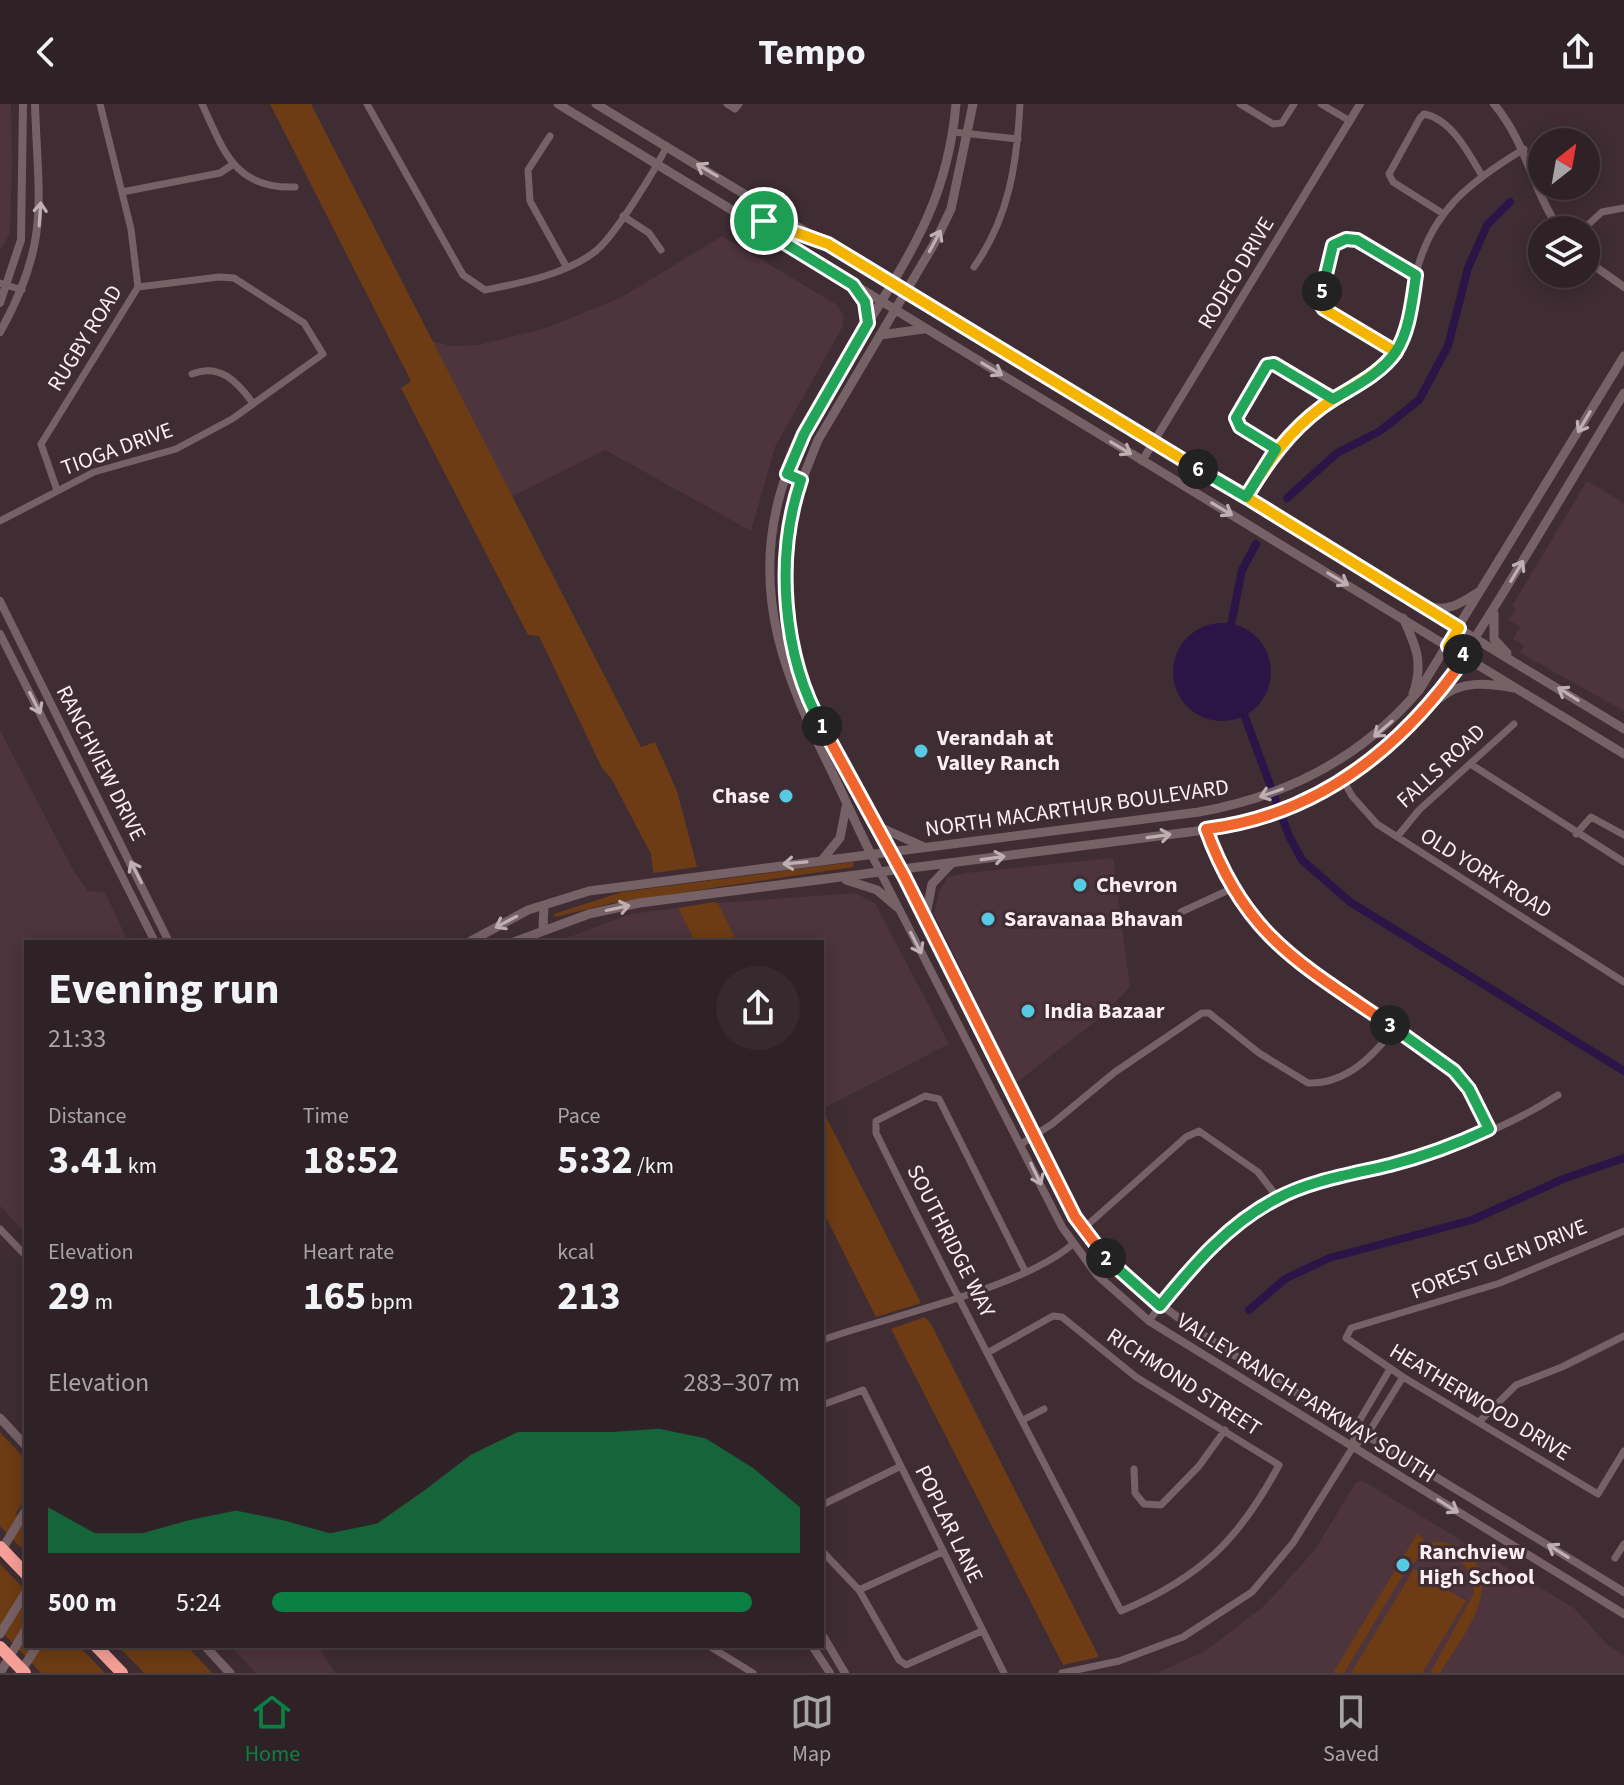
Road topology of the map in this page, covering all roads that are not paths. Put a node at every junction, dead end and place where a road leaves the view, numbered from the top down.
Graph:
1 (23, 104) edge
2 (35, 104) edge
3 (100, 104) edge
4 (202, 104) edge
5 (558, 104) edge
6 (596, 104) edge
7 (727, 104) edge
8 (956, 104) edge
9 (973, 104) edge
10 (1020, 104) edge
11 (1240, 104) edge
12 (1294, 104) edge
13 (1321, 104) edge
14 (1360, 104) edge
15 (1494, 104) edge
16 (371, 105) edge
17 (737, 107) edge
18 (1350, 121) junction
19 (953, 132) junction
20 (969, 133) junction
21 (550, 136) dead end
22 (1018, 139) junction
23 (667, 146) junction
24 (1524, 149) junction
25 (232, 165) junction
26 (657, 166) junction
27 (1481, 174) junction
28 (295, 187) dead end
29 (122, 192) junction
30 (1624, 208) edge
31 (1442, 213) junction
32 (623, 216) junction
33 (1552, 216) edge
34 (1598, 216) edge
35 (757, 226) junction
36 (828, 244) junction
37 (661, 250) dead end
38 (566, 266) junction
39 (974, 267) dead end
40 (1600, 270) edge
41 (1416, 275) junction
42 (4, 284) edge
43 (893, 284) junction
44 (853, 285) junction
45 (138, 287) junction
46 (1624, 287) edge
47 (22, 290) junction
48 (906, 292) junction
49 (881, 302) junction
50 (0, 303) edge
51 (895, 310) junction
52 (868, 323) junction
53 (926, 329) junction
54 (0, 332) edge
55 (880, 335) junction
56 (1396, 352) junction
57 (1624, 356) edge
58 (192, 374) dead end
59 (1624, 393) edge
60 (1333, 399) junction
61 (252, 402) junction
62 (1154, 443) junction
63 (1276, 449) junction
64 (1142, 461) junction
65 (787, 474) junction
66 (801, 480) junction
67 (57, 490) junction
68 (1246, 497) junction
69 (0, 521) edge
70 (1311, 537) junction
71 (1300, 556) junction
72 (1483, 590) junction
73 (0, 601) edge
74 (1414, 601) junction
75 (1496, 604) junction
76 (1403, 618) junction
77 (1459, 628) junction
78 (0, 634) edge
79 (1477, 638) junction
80 (1448, 646) junction
81 (1466, 656) junction
82 (798, 659) junction
83 (1515, 661) junction
84 (784, 662) junction
85 (1518, 689) junction
86 (1411, 701) junction
87 (1423, 713) junction
88 (1514, 724) dead end
89 (1622, 728) edge
90 (1608, 745) junction
91 (1624, 754) edge
92 (1472, 765) junction
93 (1343, 780) junction
94 (847, 803) junction
95 (875, 825) junction
96 (1081, 827) junction
97 (1206, 829) junction
98 (1576, 834) junction
99 (1624, 835) edge
100 (1397, 837) junction
101 (1082, 846) junction
102 (929, 848) junction
103 (890, 853) junction
104 (872, 856) junction
105 (822, 860) junction
106 (1624, 862) edge
107 (951, 863) junction
108 (901, 870) junction
109 (881, 874) junction
110 (839, 878) junction
111 (1231, 889) junction
112 (544, 905) junction
113 (897, 907) junction
114 (528, 910) junction
115 (1181, 912) dead end
116 (925, 920) junction
117 (543, 929) junction
118 (168, 937) edge
119 (154, 940) edge
120 (473, 940) edge
121 (518, 940) edge
122 (1624, 982) edge
123 (973, 1019) junction
124 (957, 1026) junction
125 (1395, 1028) junction
126 (1558, 1095) dead end
127 (1489, 1129) junction
128 (1035, 1134) junction
129 (1021, 1144) junction
130 (1278, 1198) junction
131 (0, 1229) edge
132 (1083, 1229) junction
133 (1624, 1231) edge
134 (1074, 1243) junction
135 (24, 1254) edge
136 (1025, 1271) junction
137 (957, 1298) junction
138 (1160, 1306) junction
139 (1149, 1321) junction
140 (1624, 1336) edge
141 (1346, 1338) joint
142 (824, 1339) edge
143 (989, 1352) junction
144 (1390, 1369) junction
145 (1403, 1377) junction
146 (1374, 1397) junction
147 (1387, 1403) junction
148 (824, 1404) edge
149 (1044, 1409) dead end
150 (0, 1418) edge
151 (1023, 1420) junction
152 (1479, 1422) junction
153 (1355, 1428) junction
154 (1225, 1430) junction
155 (1367, 1435) junction
156 (24, 1444) edge
157 (1353, 1447) junction
158 (1624, 1451) edge
159 (1279, 1465) joint
160 (901, 1466) junction
161 (1134, 1469) dead end
162 (824, 1504) edge
163 (23, 1514) edge
164 (1522, 1529) junction
165 (1624, 1544) edge
166 (1512, 1545) junction
167 (0, 1547) edge
168 (942, 1552) junction
169 (0, 1553) edge
170 (824, 1553) edge
171 (1615, 1558) dead end
172 (24, 1572) edge
173 (859, 1590) junction
174 (1624, 1592) edge
175 (24, 1595) edge
176 (1624, 1614) edge
177 (982, 1631) junction
178 (24, 1632) edge
179 (0, 1634) edge
180 (824, 1637) edge
181 (0, 1647) edge
182 (36, 1648) edge
183 (98, 1648) edge
184 (207, 1648) edge
185 (712, 1648) edge
186 (813, 1648) edge
187 (0, 1673) edge
188 (22, 1673) edge
189 (122, 1673) edge
190 (230, 1673) edge
191 (753, 1673) edge
192 (830, 1673) edge
193 (845, 1673) edge
194 (1004, 1673) edge
195 (1062, 1673) edge

1 - 42 street
47 -> 2 street
3 - 29 street, RUGBY ROAD
4 - 25 street
5 - 26 main road
6 - 23 main road
7 - 17 street
8 - 19 main road
9 - 20 main road
10 - 22 street
11 - 12 street
13 - 18 street
14 - 18 street, RODEO DRIVE
15 - 24 street
16 - 38 street
18 - 62 street, RODEO DRIVE
19 - 20 street
19 - 43 main road
20 - 22 street
48 -> 20 main road
21 - 38 street
22 - 39 street
23 - 26 street
36 -> 23 main road
24 - 27 street
24 - 33 street
25 - 28 street
25 - 29 street
26 - 32 street
26 - 35 main road
27 - 31 street
27 - 31 street
29 - 45 street, RUGBY ROAD
30 - 34 street
31 - 41 street
32 - 37 street
32 - 38 street
35 - 36 main road
35 - 44 main road
36 - 43 main road
40 - 46 street
41 - 56 street
41 - 56 street
42 - 47 street
42 - 50 street
43 - 48 main road
43 - 49 main road
44 - 49 main road
44 - 52 main road
45 - 61 street, TIOGA DRIVE
45 - 67 street, RUGBY ROAD
47 - 54 street
48 - 51 main road
48 - 62 main road
49 - 51 main road
49 - 52 main road
51 - 53 main road
51 - 55 main road
52 - 65 main road
53 - 55 main road
53 -> 64 main road
55 - 66 main road
56 - 60 street
57 -> 72 main road, NORTH MACARTHUR BOULEVARD
58 - 61 street
75 -> 59 main road, NORTH MACARTHUR BOULEVARD
60 - 63 street
60 - 63 street
61 - 67 street, TIOGA DRIVE
62 - 64 street, RODEO DRIVE
62 - 68 main road
63 - 68 street
64 -> 71 main road
65 - 66 main road
65 - 84 main road
66 - 82 main road
67 - 69 street, TIOGA DRIVE
68 - 70 main road
70 - 71 main road
70 - 74 main road
71 -> 76 main road
72 - 74 main road
72 - 77 main road, NORTH MACARTHUR BOULEVARD
118 -> 73 street, RANCHVIEW DRIVE
74 - 77 main road
75 - 79 main road, NORTH MACARTHUR BOULEVARD
75 - 83 main road
76 - 80 main road
76 - 86 main road
77 - 79 main road
77 - 80 main road, NORTH MACARTHUR BOULEVARD
78 -> 119 street, RANCHVIEW DRIVE
79 - 81 main road, NORTH MACARTHUR BOULEVARD
79 - 83 main road
80 - 81 main road
80 - 86 main road, NORTH MACARTHUR BOULEVARD
81 - 85 main road
81 - 87 main road, NORTH MACARTHUR BOULEVARD
82 - 84 main road
82 - 95 main road
89 -> 83 main road
84 - 94 main road
85 - 87 main road
85 - 90 main road
86 -> 96 main road, NORTH MACARTHUR BOULEVARD
87 - 93 main road, NORTH MACARTHUR BOULEVARD
88 - 92 street, FALLS ROAD
89 - 90 main road
90 - 91 main road
92 - 98 street
92 - 100 street, FALLS ROAD
93 - 97 main road, NORTH MACARTHUR BOULEVARD
93 - 100 street, OLD YORK ROAD
94 - 104 main road
94 - 105 main road
95 - 102 main road
95 - 103 main road
96 - 101 main road
96 - 102 main road, NORTH MACARTHUR BOULEVARD
101 -> 97 main road, NORTH MACARTHUR BOULEVARD
97 - 111 street
98 - 99 street
98 - 106 street
100 - 122 street, OLD YORK ROAD
107 -> 101 main road, NORTH MACARTHUR BOULEVARD
102 - 103 main road, NORTH MACARTHUR BOULEVARD
103 - 104 main road, NORTH MACARTHUR BOULEVARD
103 - 108 street, VALLEY RANCH PARKWAY SOUTH
104 - 105 main road, NORTH MACARTHUR BOULEVARD
104 - 109 street, VALLEY RANCH PARKWAY SOUTH
105 -> 112 main road, NORTH MACARTHUR BOULEVARD
107 - 108 main road, NORTH MACARTHUR BOULEVARD
107 - 116 main road
108 - 109 main road, NORTH MACARTHUR BOULEVARD
108 - 116 street, VALLEY RANCH PARKWAY SOUTH
109 - 110 main road, NORTH MACARTHUR BOULEVARD
109 - 113 street, VALLEY RANCH PARKWAY SOUTH
110 - 113 main road
117 -> 110 main road, NORTH MACARTHUR BOULEVARD
111 - 115 street
111 - 125 street
112 - 114 main road, NORTH MACARTHUR BOULEVARD
112 - 117 main road
113 -> 124 street, VALLEY RANCH PARKWAY SOUTH
114 - 117 main road
114 -> 120 main road, NORTH MACARTHUR BOULEVARD
116 - 123 street, VALLEY RANCH PARKWAY SOUTH
117 - 121 main road, NORTH MACARTHUR BOULEVARD
118 - 119 street
123 - 124 street
123 - 128 street, VALLEY RANCH PARKWAY SOUTH
124 - 129 street, VALLEY RANCH PARKWAY SOUTH
125 - 127 street
125 - 128 street
126 - 127 street
127 - 130 street
128 - 129 street
128 - 132 street, VALLEY RANCH PARKWAY SOUTH
129 -> 134 street, VALLEY RANCH PARKWAY SOUTH
130 - 132 street
130 - 138 street
131 - 135 street
132 - 138 street, VALLEY RANCH PARKWAY SOUTH
133 - 141 street, FOREST GLEN DRIVE
134 - 136 street
134 - 139 street, VALLEY RANCH PARKWAY SOUTH
136 - 137 street
136 - 137 street, SOUTHRIDGE WAY
137 - 142 street
137 - 143 street, SOUTHRIDGE WAY
138 - 139 street
138 - 153 street, VALLEY RANCH PARKWAY SOUTH
139 - 157 street, VALLEY RANCH PARKWAY SOUTH
140 - 152 street
141 - 144 street, HEATHERWOOD DRIVE
143 - 151 street, SOUTHRIDGE WAY
143 - 154 street, RICHMOND STREET
144 - 145 street, HEATHERWOOD DRIVE
144 - 146 street
145 - 147 street
145 - 152 street, HEATHERWOOD DRIVE
146 - 147 street
146 - 153 street
147 - 155 street
148 - 160 street, POPLAR LANE
149 - 151 street
150 - 156 main road
151 - 159 street, SOUTHRIDGE WAY
152 - 158 street, HEATHERWOOD DRIVE
153 - 155 street, VALLEY RANCH PARKWAY SOUTH
153 - 157 street
154 - 159 street, RICHMOND STREET
154 - 161 street
155 - 157 street
155 - 164 street, VALLEY RANCH PARKWAY SOUTH
157 -> 166 street, VALLEY RANCH PARKWAY SOUTH
157 - 195 street
160 - 162 street
160 - 168 street, POPLAR LANE
163 - 169 main road
164 - 166 street
174 -> 164 street, VALLEY RANCH PARKWAY SOUTH
165 - 171 street
166 - 176 street, VALLEY RANCH PARKWAY SOUTH
167 - 172 highway
168 - 173 street
168 - 177 street, POPLAR LANE
170 - 173 street
173 - 177 street
175 - 179 main road
177 - 194 street, POPLAR LANE
178 - 187 main road
180 - 193 street
181 - 188 highway
182 - 188 main road
183 - 189 highway
184 - 190 main road
185 - 191 street
186 - 192 street

